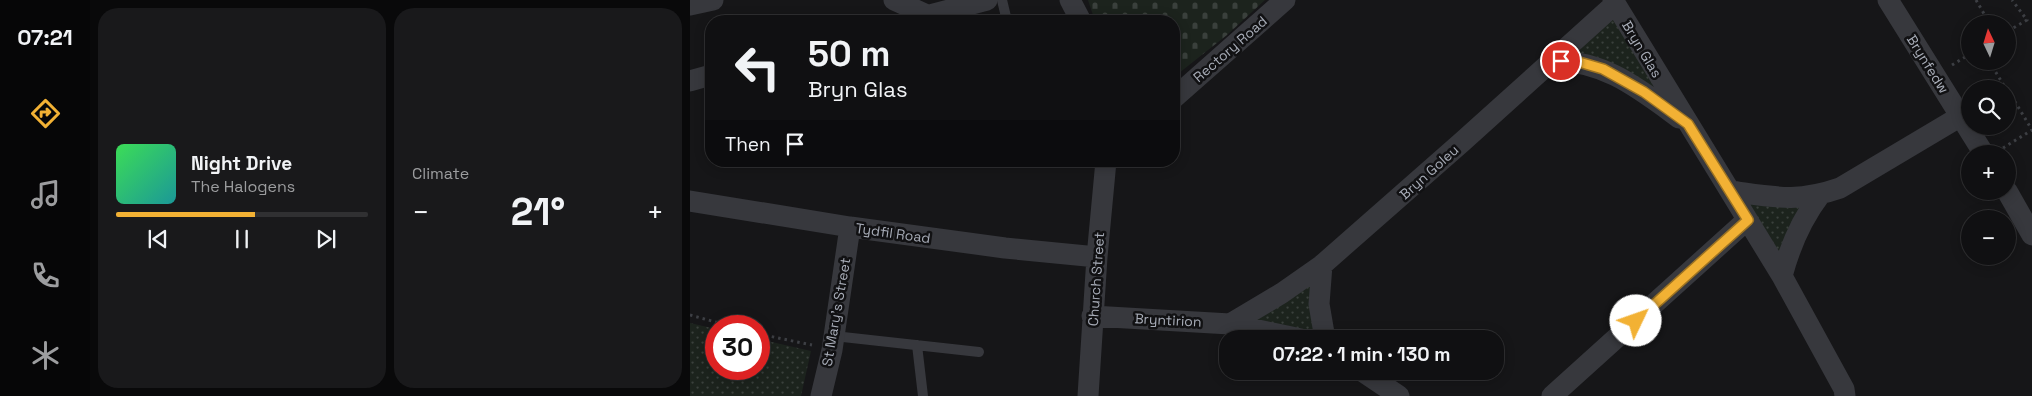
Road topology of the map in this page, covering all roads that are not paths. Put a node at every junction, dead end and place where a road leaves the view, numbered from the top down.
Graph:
1 (713, 0) edge
2 (894, 0) edge
3 (987, 0) edge
4 (1002, 0) edge
5 (1070, 0) edge
6 (1285, 0) edge
7 (1888, 0) edge
8 (1614, 2) edge
9 (690, 5) edge
10 (927, 15) joint
11 (1006, 15) edge
12 (1078, 15) edge
13 (1550, 62) junction
14 (705, 76) edge
15 (690, 80) edge
16 (1180, 93) edge
17 (1961, 116) joint
18 (1688, 124) junction
19 (1978, 135) edge
20 (1988, 145) edge
21 (1105, 167) edge
22 (1730, 192) junction
23 (1820, 195) junction
24 (2012, 200) edge
25 (690, 201) edge
26 (1748, 220) junction
27 (850, 227) junction
28 (2032, 235) edge
29 (1097, 257) junction
30 (1322, 265) junction
31 (1782, 276) junction
32 (1092, 316) junction
33 (1230, 324) junction
34 (1258, 330) edge
35 (1323, 330) edge
36 (833, 343) junction
37 (917, 345) junction
38 (978, 352) dead end
39 (1375, 380) edge
40 (821, 396) edge
41 (923, 396) edge
42 (1088, 396) edge
43 (1399, 396) edge
44 (1552, 396) edge
45 (1845, 396) edge

1 - 9 street
2 - 10 street
3 - 10 street
4 - 11 lane
5 - 12 street
6 - 16 street, Rectory Road
7 - 17 street, Brynfedw
8 - 13 street, Bryn Goleu
8 - 18 street, Bryn Glas
13 - 18 street, Bryn Glas
13 - 30 street, Bryn Goleu
14 - 15 street
17 - 23 street
18 - 22 street, Bryn Glas
19 - 20 street, Brynfedw
21 - 29 street, Church Street
22 - 23 street
22 - 26 street, Bryn Glas
23 - 31 street
24 - 28 street
25 - 27 street, Tydfil Road
26 - 31 street, Bryn Glas
26 - 44 street
27 - 29 street, Tydfil Road
27 - 36 street, St Mary's Street
29 - 32 street, Church Street
30 - 33 street, Bryn Goleu
30 - 35 street
31 - 45 street, Bryn Glas
32 - 33 street, Bryntirion
32 - 42 street, Church Street
33 - 34 street, Bryntirion
36 - 37 lane
36 - 40 street, St Mary's Street
37 - 38 lane
37 - 41 lane
39 - 43 street

